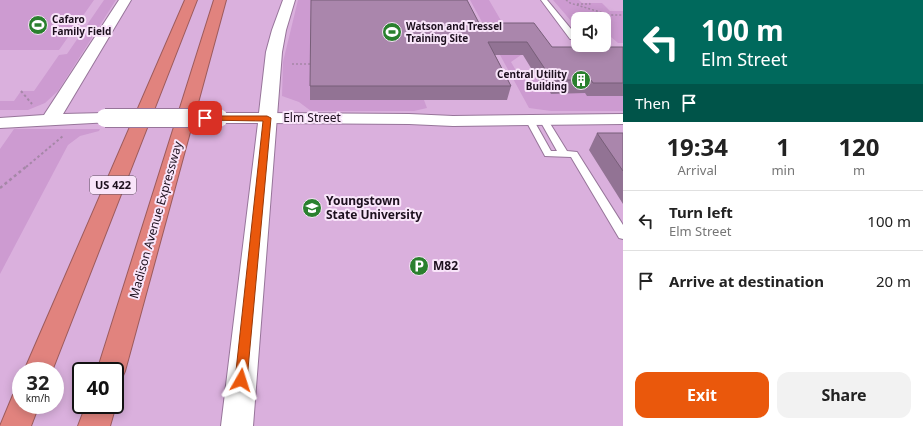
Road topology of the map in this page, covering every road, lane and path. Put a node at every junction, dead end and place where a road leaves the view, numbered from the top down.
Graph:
1 (125, 0) edge
2 (191, 0) edge
3 (220, 0) edge
4 (289, 0) edge
5 (544, 0) edge
6 (566, 0) edge
7 (578, 0) edge
8 (589, 3) dead end
9 (574, 4) junction
10 (582, 4) junction
11 (623, 15) edge
12 (571, 34) edge
13 (290, 64) dead end
14 (310, 64) edge
15 (21, 91) dead end
16 (36, 108) dead end
17 (267, 118) junction
18 (536, 119) junction
19 (623, 119) edge
20 (50, 120) junction
21 (0, 124) edge
22 (66, 133) dead end
23 (564, 154) junction
24 (0, 188) edge
25 (623, 235) edge
26 (42, 362) edge
27 (114, 362) edge
28 (20, 414) edge
29 (98, 414) edge
30 (15, 426) edge
31 (94, 426) edge
32 (237, 426) edge

1 - 20 street
2 - 26 highway, US 422
3 - 27 highway, Madison Avenue Expressway
4 - 17 street
5 - 12 lane
6 - 9 path
7 - 10 path
8 - 10 path
9 - 10 path
9 - 11 path
13 - 14 path
15 - 16 path
17 - 18 street, Elm Street
17 - 20 street, Elm Street, bridge
17 - 32 street
18 - 19 street, Elm Street
18 - 23 lane
18 - 23 lane
20 - 21 street, Elm Street
22 - 24 path
23 - 25 lane
28 - 30 highway
29 - 31 highway

